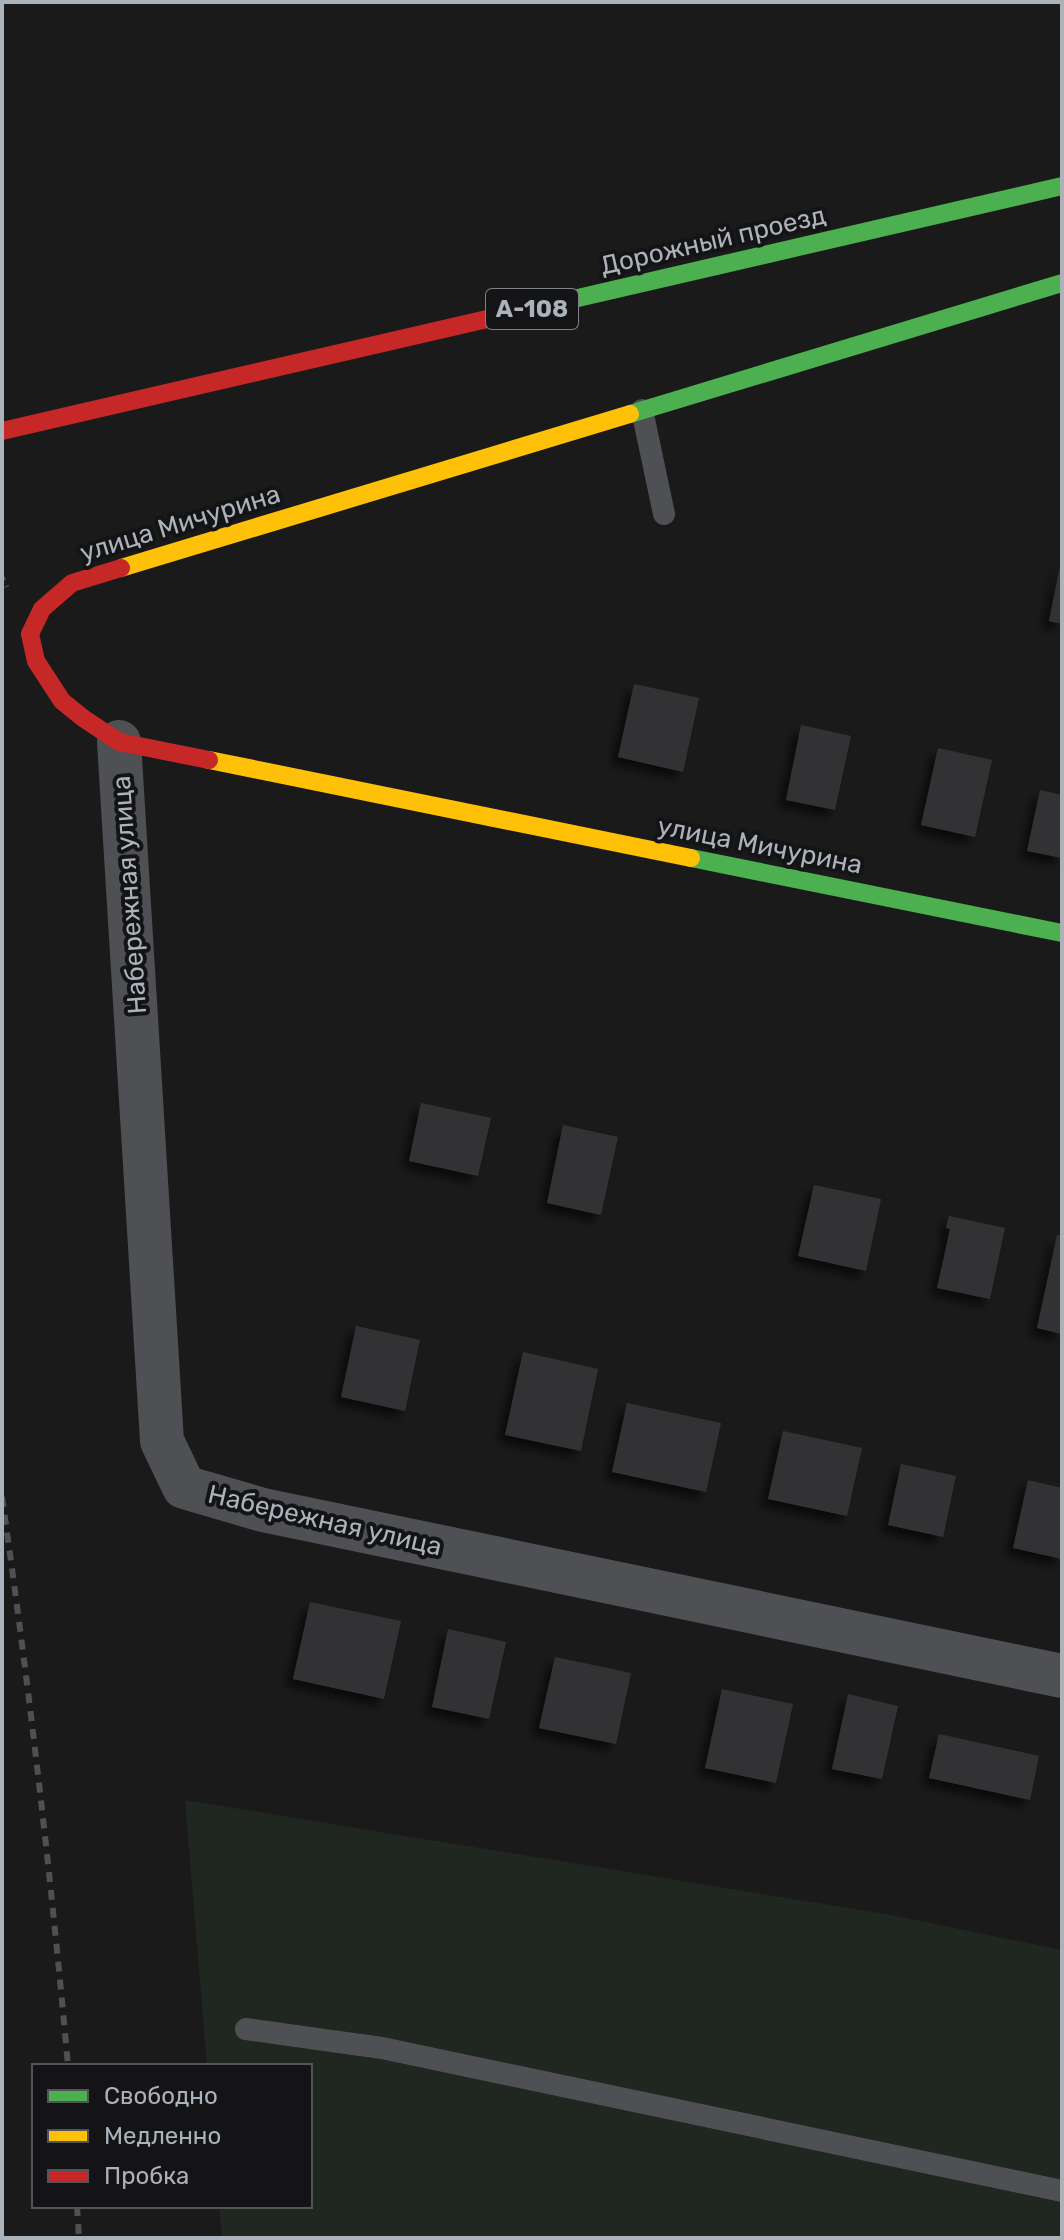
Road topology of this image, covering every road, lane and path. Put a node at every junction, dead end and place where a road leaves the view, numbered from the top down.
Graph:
1 (1062, 186) edge
2 (1062, 283) edge
3 (642, 410) junction
4 (2, 431) edge
5 (664, 514) dead end
6 (119, 742) junction
7 (1062, 933) edge
8 (1062, 1676) edge
9 (246, 2029) dead end
10 (1062, 2191) edge

1 - 4 main road, Дорожный проезд / А-108
2 - 3 main road, улица Мичурина
3 - 5 lane
3 - 6 main road, улица Мичурина
6 - 7 main road, улица Мичурина
6 - 8 street, Набережная улица
9 - 10 lane

